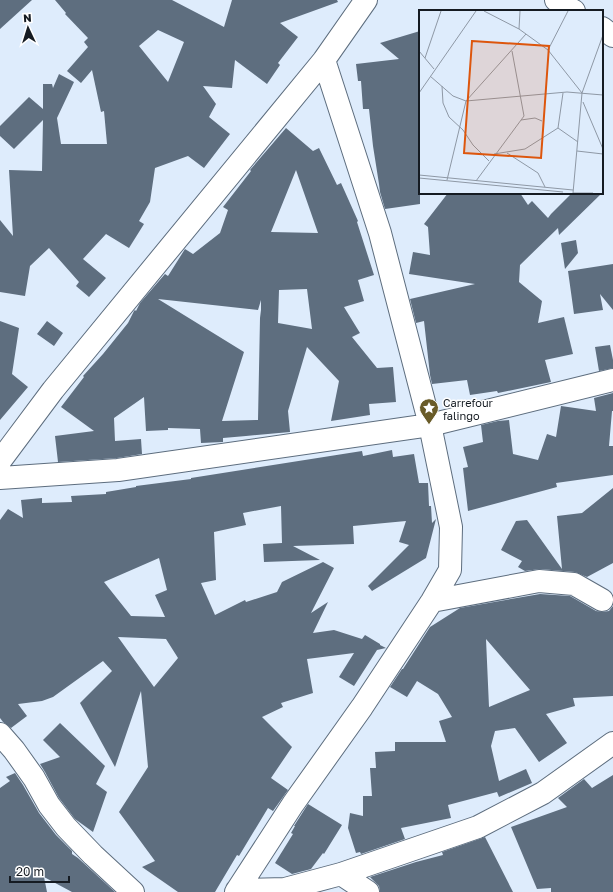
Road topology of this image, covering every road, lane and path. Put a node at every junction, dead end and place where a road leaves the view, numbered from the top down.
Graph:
1 (366, 0) edge
2 (556, 0) edge
3 (572, 10) edge
4 (324, 60) junction
5 (613, 380) edge
6 (430, 425) junction
7 (0, 461) edge
8 (0, 478) edge
9 (602, 600) dead end
10 (432, 601) junction
11 (0, 734) edge
12 (613, 744) edge
13 (341, 874) junction
14 (237, 891) edge
15 (133, 892) edge
16 (368, 892) edge

1 - 4 street
2 - 3 street
4 - 6 street
4 - 7 street
5 - 6 street
6 - 8 street
6 - 10 street
9 - 10 street
10 - 14 street
11 - 15 street
12 - 13 street
13 - 14 street
13 - 16 street

